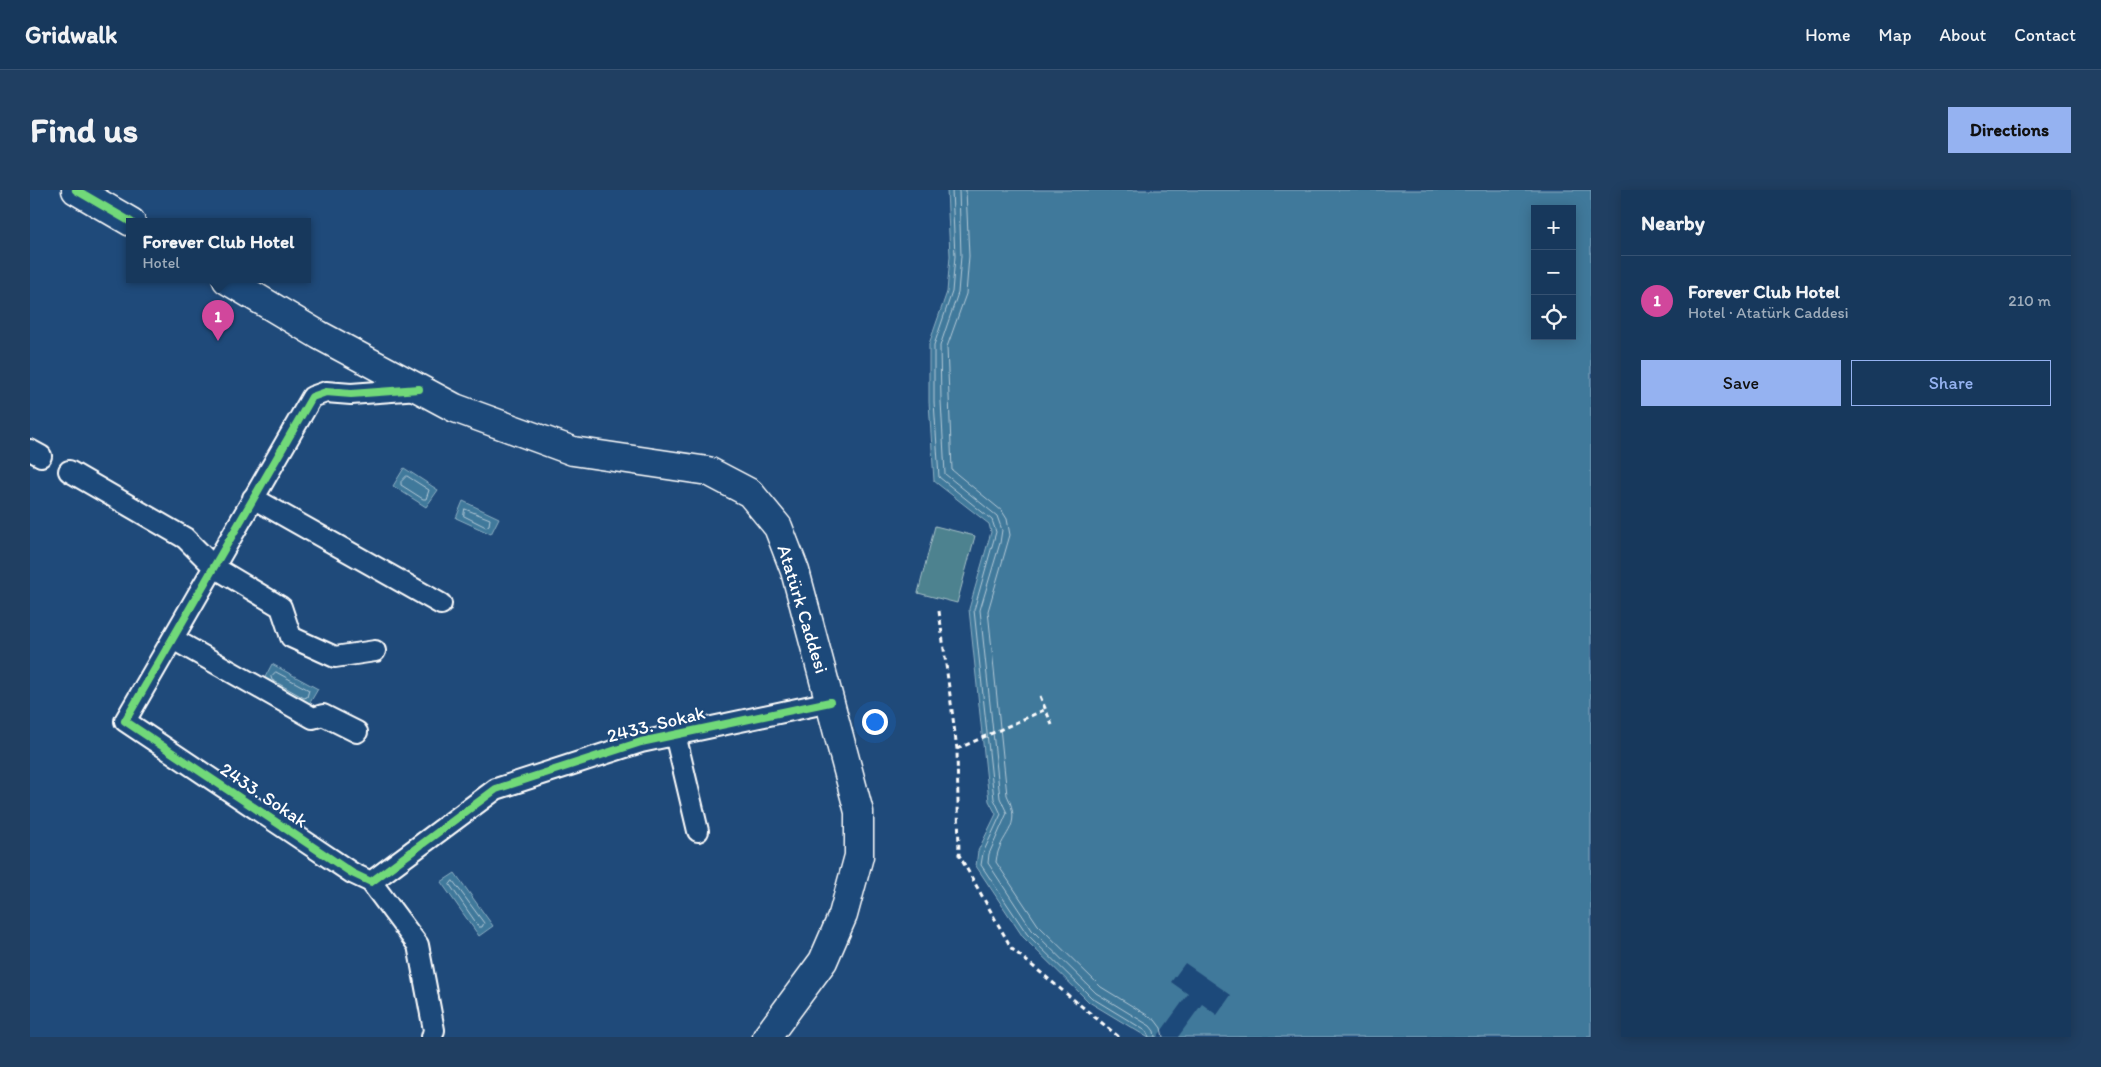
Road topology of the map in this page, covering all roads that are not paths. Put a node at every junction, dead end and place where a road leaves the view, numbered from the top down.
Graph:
1 (76, 190) edge
2 (126, 219) edge
3 (232, 283) edge
4 (419, 389) junction
5 (69, 471) dead end
6 (253, 498) junction
7 (214, 568) junction
8 (441, 604) dead end
9 (173, 639) junction
10 (375, 651) dead end
11 (830, 702) junction
12 (357, 732) dead end
13 (675, 734) junction
14 (698, 831) dead end
15 (371, 882) junction
16 (432, 1037) edge
17 (767, 1037) edge

1 - 2 street
3 - 4 street, Atatürk Caddesi
4 - 6 street, 2433. Sokak
4 - 11 street, Atatürk Caddesi
5 - 7 street
6 - 7 street, 2433. Sokak
6 - 8 street
7 - 9 street, 2433. Sokak
7 - 10 street
9 - 12 street
9 - 15 street, 2433. Sokak
11 - 13 street, 2433. Sokak
11 - 17 street, Atatürk Caddesi
13 - 14 street, 2433. Sokak
13 - 15 street, 2433. Sokak
15 - 16 street

